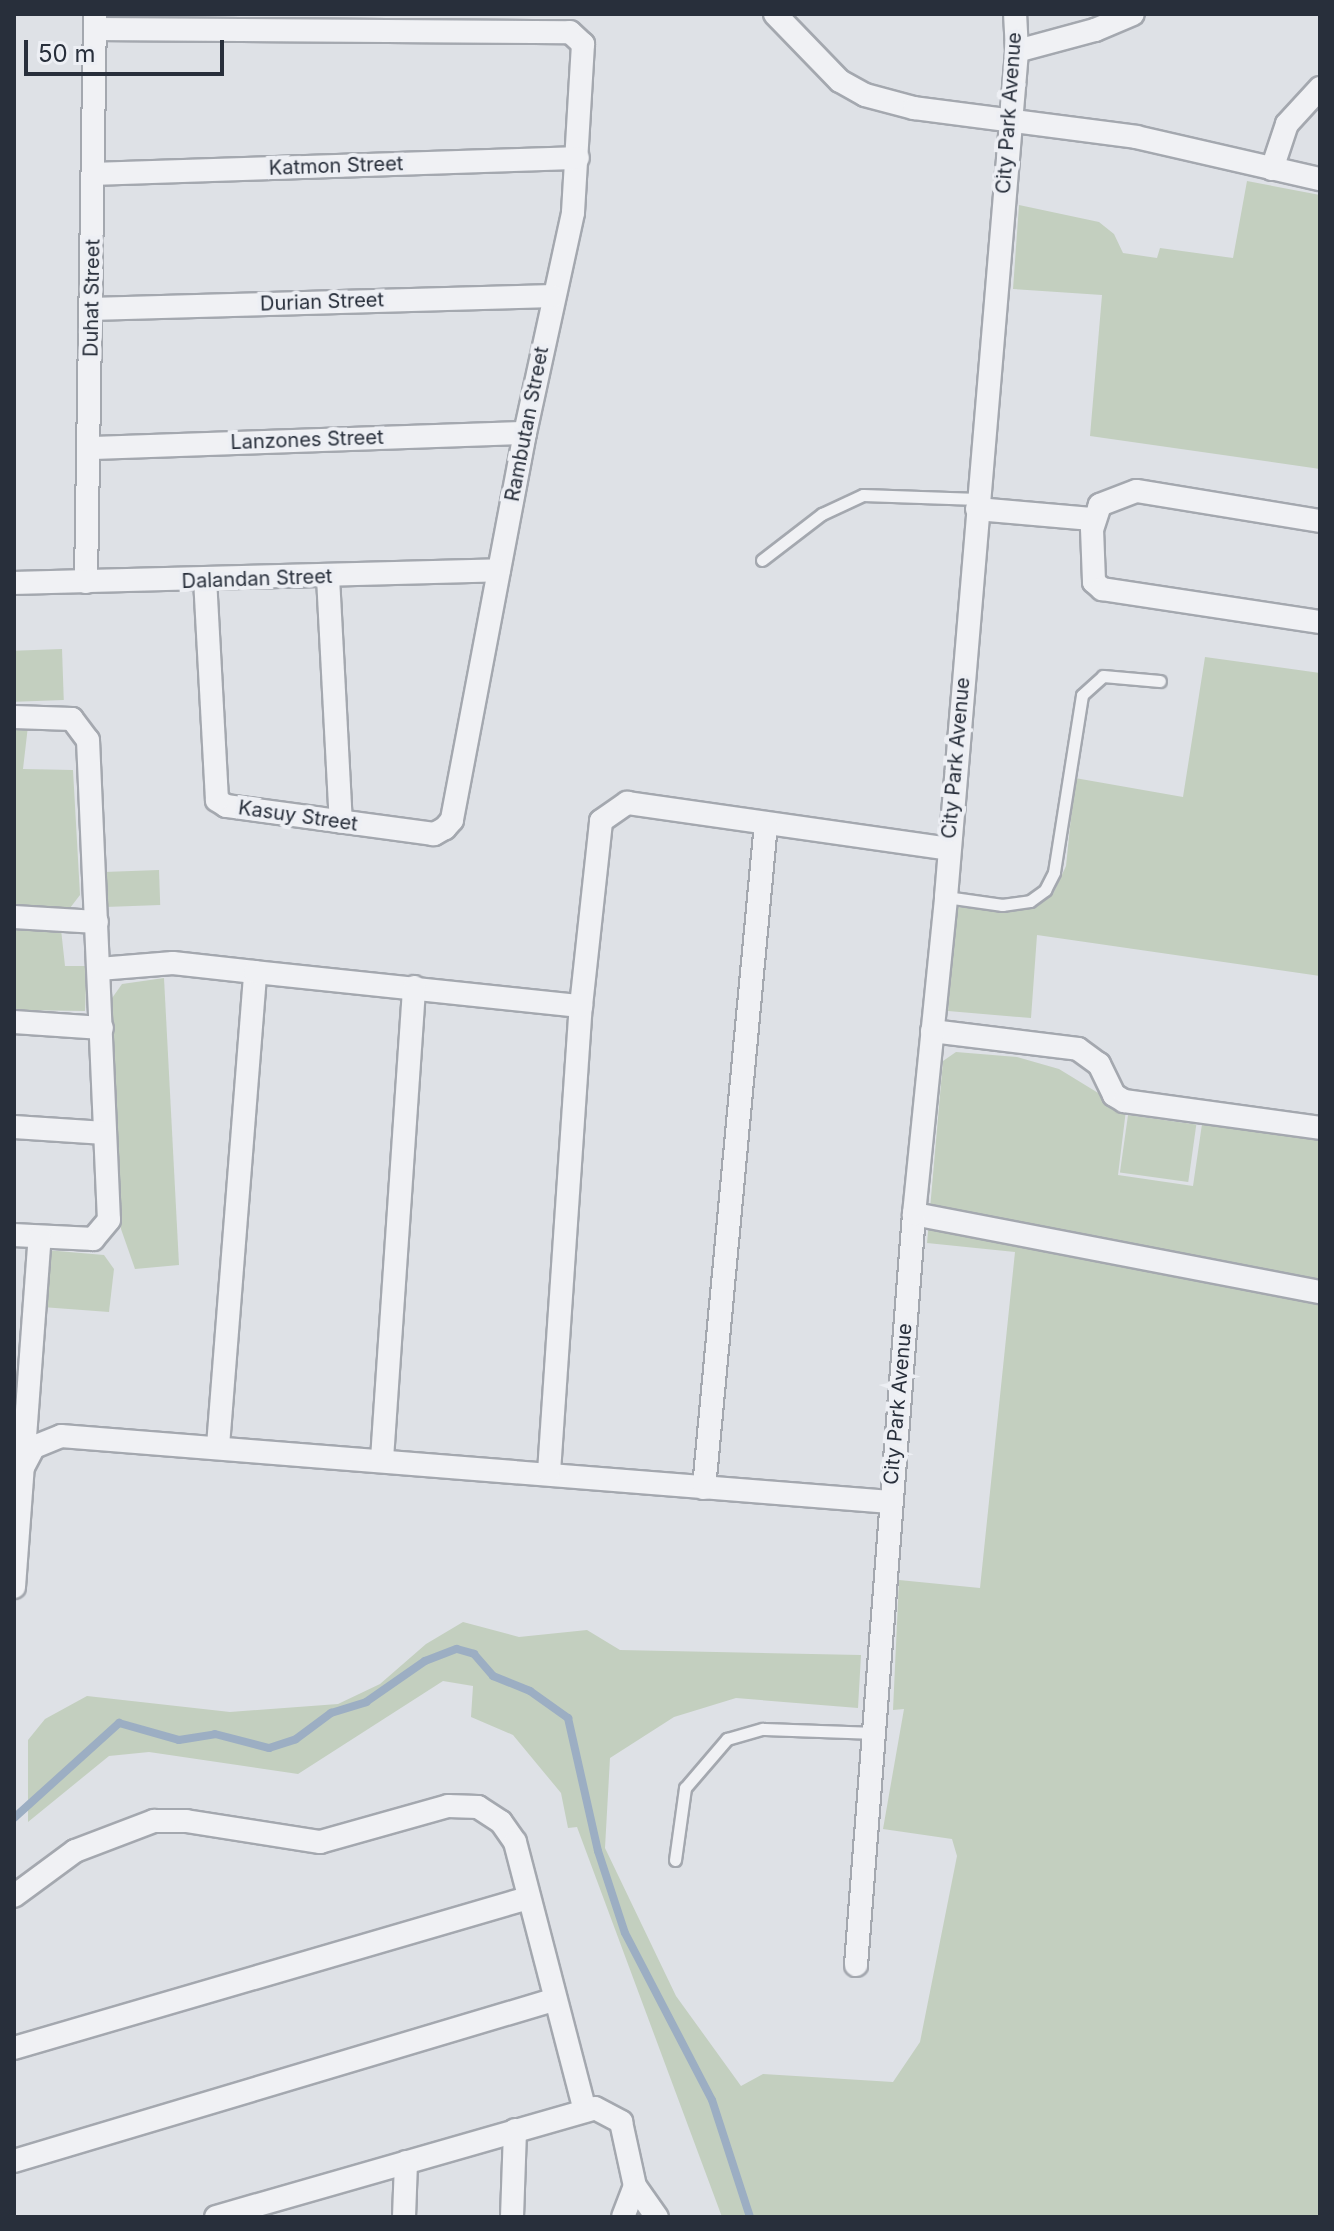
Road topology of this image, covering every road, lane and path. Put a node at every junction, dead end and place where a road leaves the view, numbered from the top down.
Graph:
1 (775, 14) edge
2 (1015, 14) edge
3 (1133, 14) edge
4 (95, 21) edge
5 (1017, 51) junction
6 (1320, 88) edge
7 (1009, 118) junction
8 (578, 158) junction
9 (1272, 169) junction
10 (95, 174) junction
11 (1320, 179) edge
12 (552, 296) junction
13 (92, 309) junction
14 (525, 433) junction
15 (90, 448) junction
16 (978, 504) junction
17 (1092, 519) junction
18 (1320, 521) edge
19 (762, 560) dead end
20 (499, 570) junction
21 (328, 577) junction
22 (205, 580) junction
23 (86, 582) junction
24 (14, 583) edge
25 (1320, 622) edge
26 (1160, 681) dead end
27 (14, 717) edge
28 (452, 820) joint
29 (341, 822) junction
30 (766, 824) junction
31 (949, 849) junction
32 (946, 897) junction
33 (14, 917) edge
34 (97, 922) junction
35 (99, 969) junction
36 (255, 972) junction
37 (414, 987) junction
38 (581, 1006) junction
39 (14, 1022) edge
40 (102, 1028) junction
41 (932, 1031) junction
42 (14, 1127) edge
43 (1320, 1128) edge
44 (105, 1133) junction
45 (914, 1214) junction
46 (14, 1235) edge
47 (40, 1237) junction
48 (1320, 1292) edge
49 (218, 1446) junction
50 (382, 1459) junction
51 (21, 1471) junction
52 (549, 1472) junction
53 (704, 1488) junction
54 (890, 1502) junction
55 (14, 1587) edge
56 (878, 1733) junction
57 (675, 1860) dead end
58 (14, 1896) edge
59 (528, 1898) junction
60 (856, 1965) dead end
61 (553, 2000) junction
62 (14, 2048) edge
63 (585, 2110) junction
64 (515, 2130) junction
65 (14, 2161) edge
66 (406, 2162) junction
67 (635, 2186) junction
68 (298, 2193) junction
69 (216, 2217) edge
70 (297, 2217) edge
71 (404, 2217) edge
72 (512, 2217) edge
73 (623, 2217) edge
74 (657, 2217) edge

1 - 7 street
2 - 5 street, City Park Avenue
3 - 5 street
4 - 8 street, Rambutan Street
4 - 10 street, Duhat Street
5 - 7 street, City Park Avenue
6 - 9 street
7 - 9 street
7 - 16 street, City Park Avenue
8 - 10 street, Katmon Street
8 - 12 street, Rambutan Street
9 - 11 street
10 - 13 street, Duhat Street
12 - 13 street, Durian Street
12 - 14 street, Rambutan Street
13 - 15 street, Duhat Street
14 - 15 street, Lanzones Street
14 - 20 street, Rambutan Street
15 - 23 street, Duhat Street
16 - 17 street
16 - 19 lane
16 - 31 street, City Park Avenue
17 - 18 street
17 - 25 street
20 - 21 street, Dalandan Street
20 - 28 street, Rambutan Street
21 - 22 street, Dalandan Street
21 - 29 street
22 - 23 street, Dalandan Street
22 - 29 street, Kasuy Street
23 - 24 street, Dalandan Street
26 - 32 lane
27 - 34 street
28 - 29 street, Kasuy Street
30 - 31 street
30 - 38 street
30 - 53 street
31 - 32 street, City Park Avenue
32 - 41 street, City Park Avenue
33 - 34 street
34 - 35 street
35 - 36 street
35 - 40 street
36 - 37 street
36 - 49 street
37 - 38 street
37 - 50 street
38 - 52 street
39 - 40 street
40 - 44 street
41 - 43 street
41 - 45 street, City Park Avenue
42 - 44 street
44 - 47 street
45 - 48 street
45 - 54 street, City Park Avenue
46 - 47 street
47 - 51 street
49 - 50 street
49 - 51 street
50 - 52 street
51 - 55 street
52 - 53 street
53 - 54 street
54 - 56 street, City Park Avenue
56 - 57 lane
56 - 60 street, City Park Avenue
58 - 59 street
59 - 61 street
59 - 62 street
61 - 63 street
61 - 65 street
63 - 64 street
63 - 67 street
64 - 66 street
64 - 72 street
66 - 68 street
66 - 71 street
67 - 73 street
67 - 74 street
68 - 69 street
68 - 70 street

